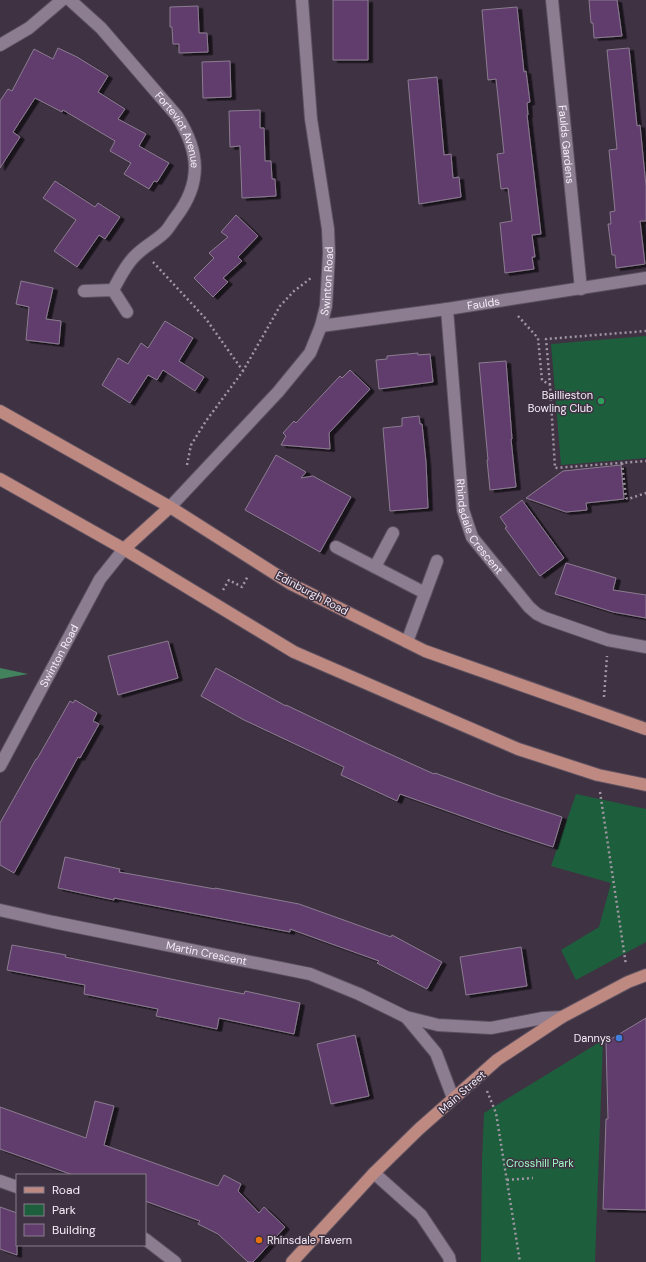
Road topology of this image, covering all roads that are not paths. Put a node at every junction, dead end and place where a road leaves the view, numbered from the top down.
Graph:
1 (62, 0) edge
2 (70, 0) edge
3 (302, 0) edge
4 (552, 0) edge
5 (0, 45) edge
6 (646, 278) edge
7 (580, 289) junction
8 (113, 290) junction
9 (84, 291) dead end
10 (447, 309) junction
11 (127, 312) dead end
12 (321, 326) junction
13 (0, 410) edge
14 (0, 479) edge
15 (170, 508) junction
16 (394, 534) dead end
17 (336, 547) dead end
18 (124, 549) junction
19 (437, 561) dead end
20 (375, 567) junction
21 (425, 593) junction
22 (407, 642) junction
23 (646, 646) edge
24 (646, 729) edge
25 (0, 766) edge
26 (646, 785) edge
27 (0, 910) edge
28 (646, 975) edge
29 (406, 1017) junction
30 (562, 1017) junction
31 (453, 1098) junction
32 (374, 1173) junction
33 (0, 1181) edge
34 (16, 1188) edge
35 (146, 1239) edge
36 (175, 1262) edge
37 (292, 1262) edge
38 (450, 1262) edge

1 - 5 street
2 - 8 street, Forteviot Avenue
3 - 12 street, Swinton Road
4 - 7 street, Faulds Gardens
6 - 7 street, Faulds
7 - 10 street, Faulds
8 - 9 street
8 - 11 street
10 - 12 street, Faulds
10 - 23 street, Rhindsdale Crescent
12 - 15 street, Swinton Road
13 - 15 main road, Edinburgh Road
14 - 18 main road
15 - 18 main road
15 - 22 main road, Edinburgh Road
16 - 20 street
17 - 20 street
18 - 25 street, Swinton Road
18 - 26 main road
19 - 21 street
20 - 21 street
21 - 22 street
22 - 24 main road, Edinburgh Road
27 - 29 street, Martin Crescent
28 - 30 main road, Main Street
29 - 30 street, Martin Crescent
29 - 31 street, Martin Crescent
30 - 31 main road, Main Street
31 - 32 main road, Main Street
32 - 37 main road, Main Street
32 - 38 street
33 - 34 street
35 - 36 street

